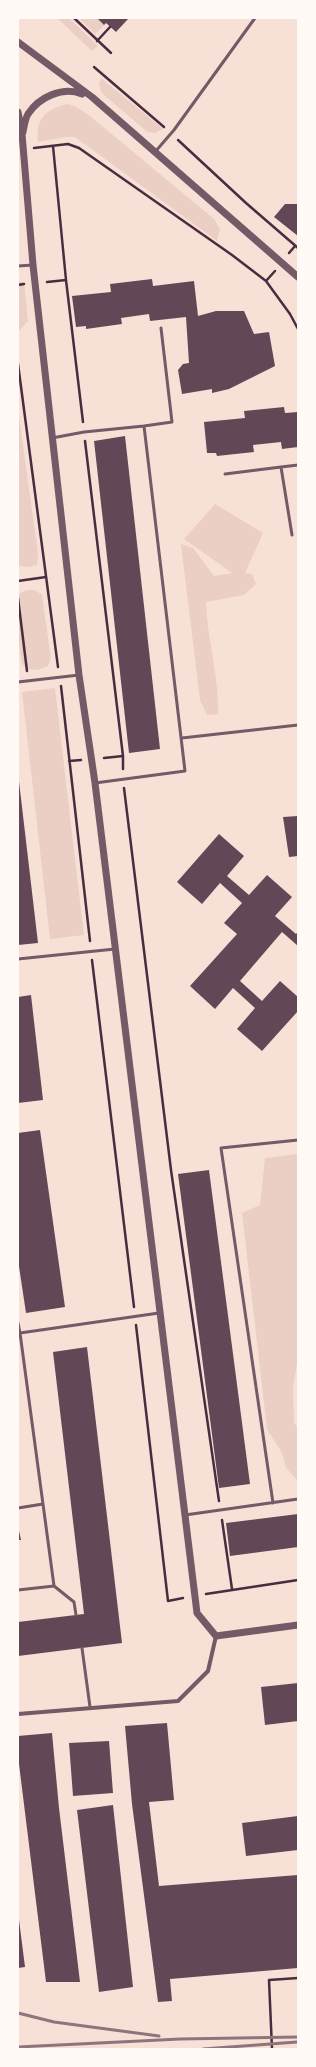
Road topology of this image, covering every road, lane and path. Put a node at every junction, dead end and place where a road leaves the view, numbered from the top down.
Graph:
1 (74, 18) edge
2 (256, 18) edge
3 (110, 27) dead end
4 (97, 41) junction
5 (18, 42) edge
6 (111, 53) dead end
7 (94, 67) dead end
8 (92, 97) junction
9 (18, 112) edge
10 (22, 134) junction
11 (172, 134) junction
12 (53, 146) junction
13 (39, 148) dead end
14 (155, 152) junction
15 (297, 247) edge
16 (289, 253) dead end
17 (32, 265) junction
18 (18, 266) edge
19 (276, 270) dead end
20 (298, 277) edge
21 (66, 280) junction
22 (56, 281) dead end
23 (266, 282) junction
24 (161, 328) dead end
25 (298, 329) edge
26 (18, 364) edge
27 (144, 426) junction
28 (84, 432) junction
29 (52, 438) junction
30 (298, 465) edge
31 (281, 467) junction
32 (225, 474) dead end
33 (292, 535) dead end
34 (46, 577) junction
35 (18, 581) edge
36 (18, 598) edge
37 (79, 675) junction
38 (60, 677) junction
39 (28, 680) junction
40 (18, 682) edge
41 (298, 724) edge
42 (182, 738) junction
43 (123, 779) junction
44 (96, 783) junction
45 (115, 949) junction
46 (91, 952) junction
47 (18, 959) edge
48 (298, 1140) edge
49 (161, 1312) junction
50 (135, 1316) junction
51 (18, 1323) edge
52 (20, 1333) junction
53 (298, 1499) edge
54 (273, 1503) junction
55 (43, 1504) junction
56 (18, 1508) edge
57 (220, 1510) junction
58 (185, 1515) junction
59 (298, 1580) edge
60 (54, 1586) junction
61 (232, 1588) junction
62 (18, 1590) edge
63 (217, 1592) dead end
64 (175, 1600) dead end
65 (76, 1615) dead end
66 (298, 1626) edge
67 (216, 1636) junction
68 (82, 1648) dead end
69 (90, 1707) junction
70 (18, 1714) edge
71 (298, 1978) edge
72 (272, 2049) edge

1 - 4 path
2 - 11 lane
3 - 4 path
4 - 6 path
5 - 8 street
7 - 11 path
8 - 10 street
8 - 14 street
9 - 10 street
10 - 17 street
11 - 14 lane
11 - 15 path
12 - 13 path
12 - 21 path
12 - 23 path
14 - 20 street
15 - 16 path
17 - 18 lane
17 - 29 street
19 - 23 path
21 - 22 path
21 - 28 path
23 - 25 path
24 - 27 lane
26 - 34 path
27 - 28 lane
27 - 42 lane
28 - 29 lane
28 - 43 path
29 - 37 street
30 - 31 lane
31 - 32 lane
31 - 33 lane
34 - 35 path
34 - 38 path
36 - 39 path
37 - 38 lane
37 - 44 street
38 - 39 lane
38 - 46 path
39 - 40 lane
41 - 42 lane
42 - 43 lane
43 - 44 lane
43 - 57 path
44 - 45 street
45 - 46 lane
45 - 49 street
46 - 47 lane
46 - 50 path
48 - 54 lane
49 - 50 lane
49 - 58 street
50 - 52 lane
50 - 64 path
51 - 52 lane
52 - 55 lane
53 - 54 lane
54 - 57 lane
55 - 56 lane
55 - 60 lane
57 - 58 lane
57 - 61 path
58 - 67 street
59 - 61 path
60 - 62 lane
60 - 65 lane
61 - 63 path
66 - 67 street
67 - 69 street
68 - 69 lane
69 - 70 street
71 - 72 path

